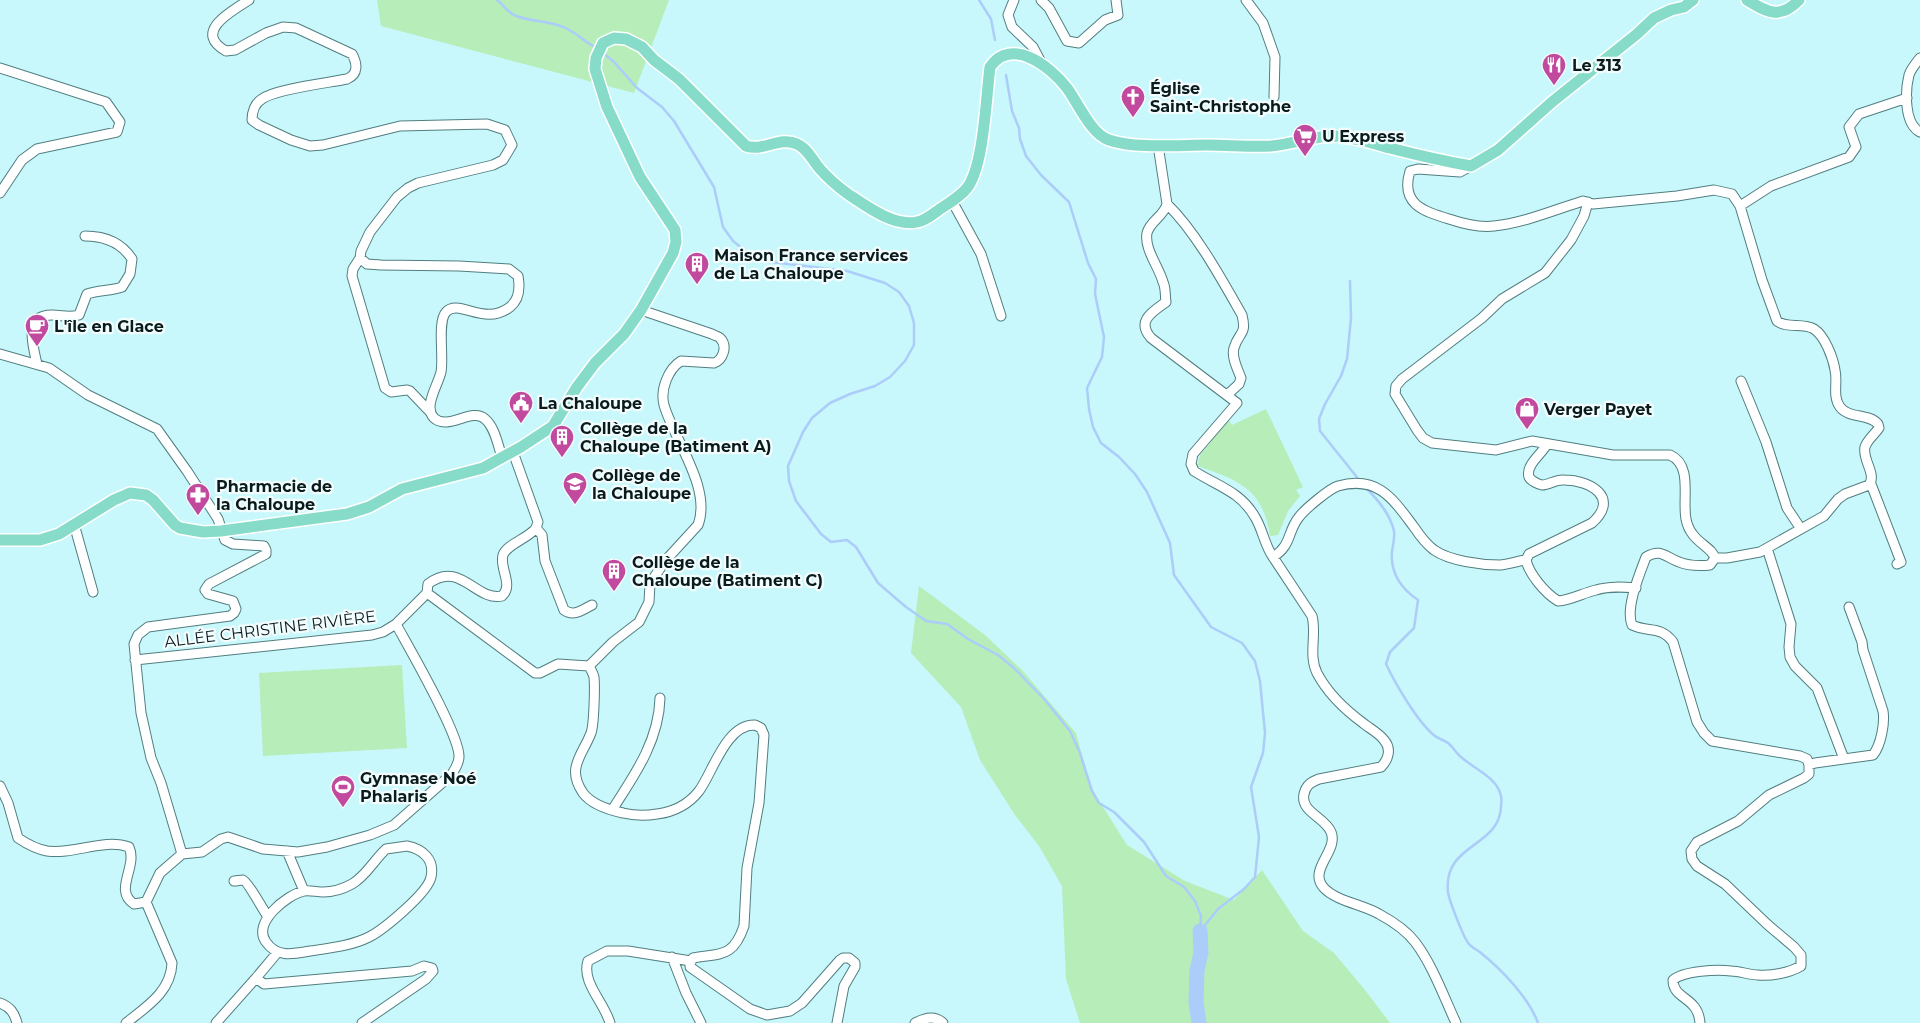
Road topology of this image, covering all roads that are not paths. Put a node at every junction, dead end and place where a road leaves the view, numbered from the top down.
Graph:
1 (250, 0) edge
2 (1014, 0) edge
3 (1041, 0) edge
4 (1116, 0) edge
5 (1246, 0) edge
6 (1693, 0) edge
7 (1747, 0) edge
8 (1799, 0) edge
9 (1920, 58) edge
10 (1043, 66) junction
11 (0, 68) edge
12 (1274, 97) dead end
13 (1906, 98) junction
14 (1920, 132) edge
15 (1158, 145) junction
16 (1471, 166) junction
17 (0, 193) edge
18 (952, 201) junction
19 (1588, 202) junction
20 (1167, 204) junction
21 (1740, 206) junction
22 (85, 236) dead end
23 (360, 258) junction
24 (642, 310) junction
25 (1000, 316) dead end
26 (0, 354) edge
27 (37, 364) junction
28 (1741, 381) dead end
29 (1227, 395) junction
30 (431, 413) junction
31 (1547, 444) junction
32 (513, 452) junction
33 (502, 457) junction
34 (1870, 484) junction
35 (74, 524) junction
36 (536, 528) junction
37 (1800, 529) junction
38 (221, 531) junction
39 (0, 540) edge
40 (1767, 548) junction
41 (1273, 557) junction
42 (1715, 558) junction
43 (1526, 560) junction
44 (1897, 564) dead end
45 (1636, 588) junction
46 (93, 592) dead end
47 (427, 593) junction
48 (592, 605) dead end
49 (1849, 608) dead end
50 (396, 624) junction
51 (135, 660) junction
52 (589, 666) junction
53 (660, 698) dead end
54 (1844, 759) junction
55 (1809, 765) junction
56 (0, 786) edge
57 (612, 810) junction
58 (288, 851) junction
59 (182, 854) junction
60 (234, 881) dead end
61 (304, 891) junction
62 (146, 902) junction
63 (268, 917) junction
64 (277, 953) junction
65 (672, 957) junction
66 (691, 961) junction
67 (256, 978) junction
68 (0, 1003) edge
69 (17, 1023) edge
70 (126, 1023) edge
71 (216, 1023) edge
72 (362, 1023) edge
73 (610, 1023) edge
74 (701, 1023) edge
75 (836, 1023) edge
76 (915, 1023) edge
77 (943, 1023) edge
78 (1456, 1023) edge
79 (1700, 1023) edge

1 - 23 street
2 - 10 street
3 - 4 street
5 - 12 street
6 - 16 main road
7 - 8 main road
9 - 13 street
10 - 15 main road
10 - 18 main road
11 - 17 street
13 - 14 street
13 - 21 street
15 - 16 main road
15 - 20 street
16 - 19 street
18 - 24 main road
18 - 25 street
19 - 21 street
19 - 31 street
20 - 29 street
20 - 29 street
21 - 34 street
22 - 27 street
23 - 30 street
23 - 30 street
24 - 32 main road
24 - 52 street
26 - 27 street
27 - 38 street
28 - 37 street
29 - 41 street
30 - 33 street
31 - 42 street
31 - 43 street
32 - 33 main road
32 - 36 street
33 - 38 main road
34 - 37 street
34 - 44 street
35 - 38 main road
35 - 39 main road
35 - 46 street
36 - 47 street, ALLÉE CHRISTINE RIVIÈRE
36 - 48 street
37 - 40 street
38 - 51 street
40 - 42 street
40 - 54 street
41 - 43 street
41 - 78 street
42 - 45 street
43 - 45 street
45 - 55 street
47 - 50 street, ALLÉE CHRISTINE RIVIÈRE
47 - 52 street
49 - 54 street
50 - 51 street, ALLÉE CHRISTINE RIVIÈRE
50 - 58 street
51 - 59 street
52 - 57 street
53 - 57 street
54 - 55 street
55 - 79 street
56 - 62 street
57 - 66 street
58 - 59 street
58 - 61 street
59 - 62 street
60 - 63 street
61 - 63 street
61 - 64 street
62 - 70 street
63 - 64 street
64 - 67 street
65 - 66 street
65 - 73 street
65 - 74 street
66 - 75 street
67 - 71 street
67 - 72 street
68 - 69 street
76 - 77 street

